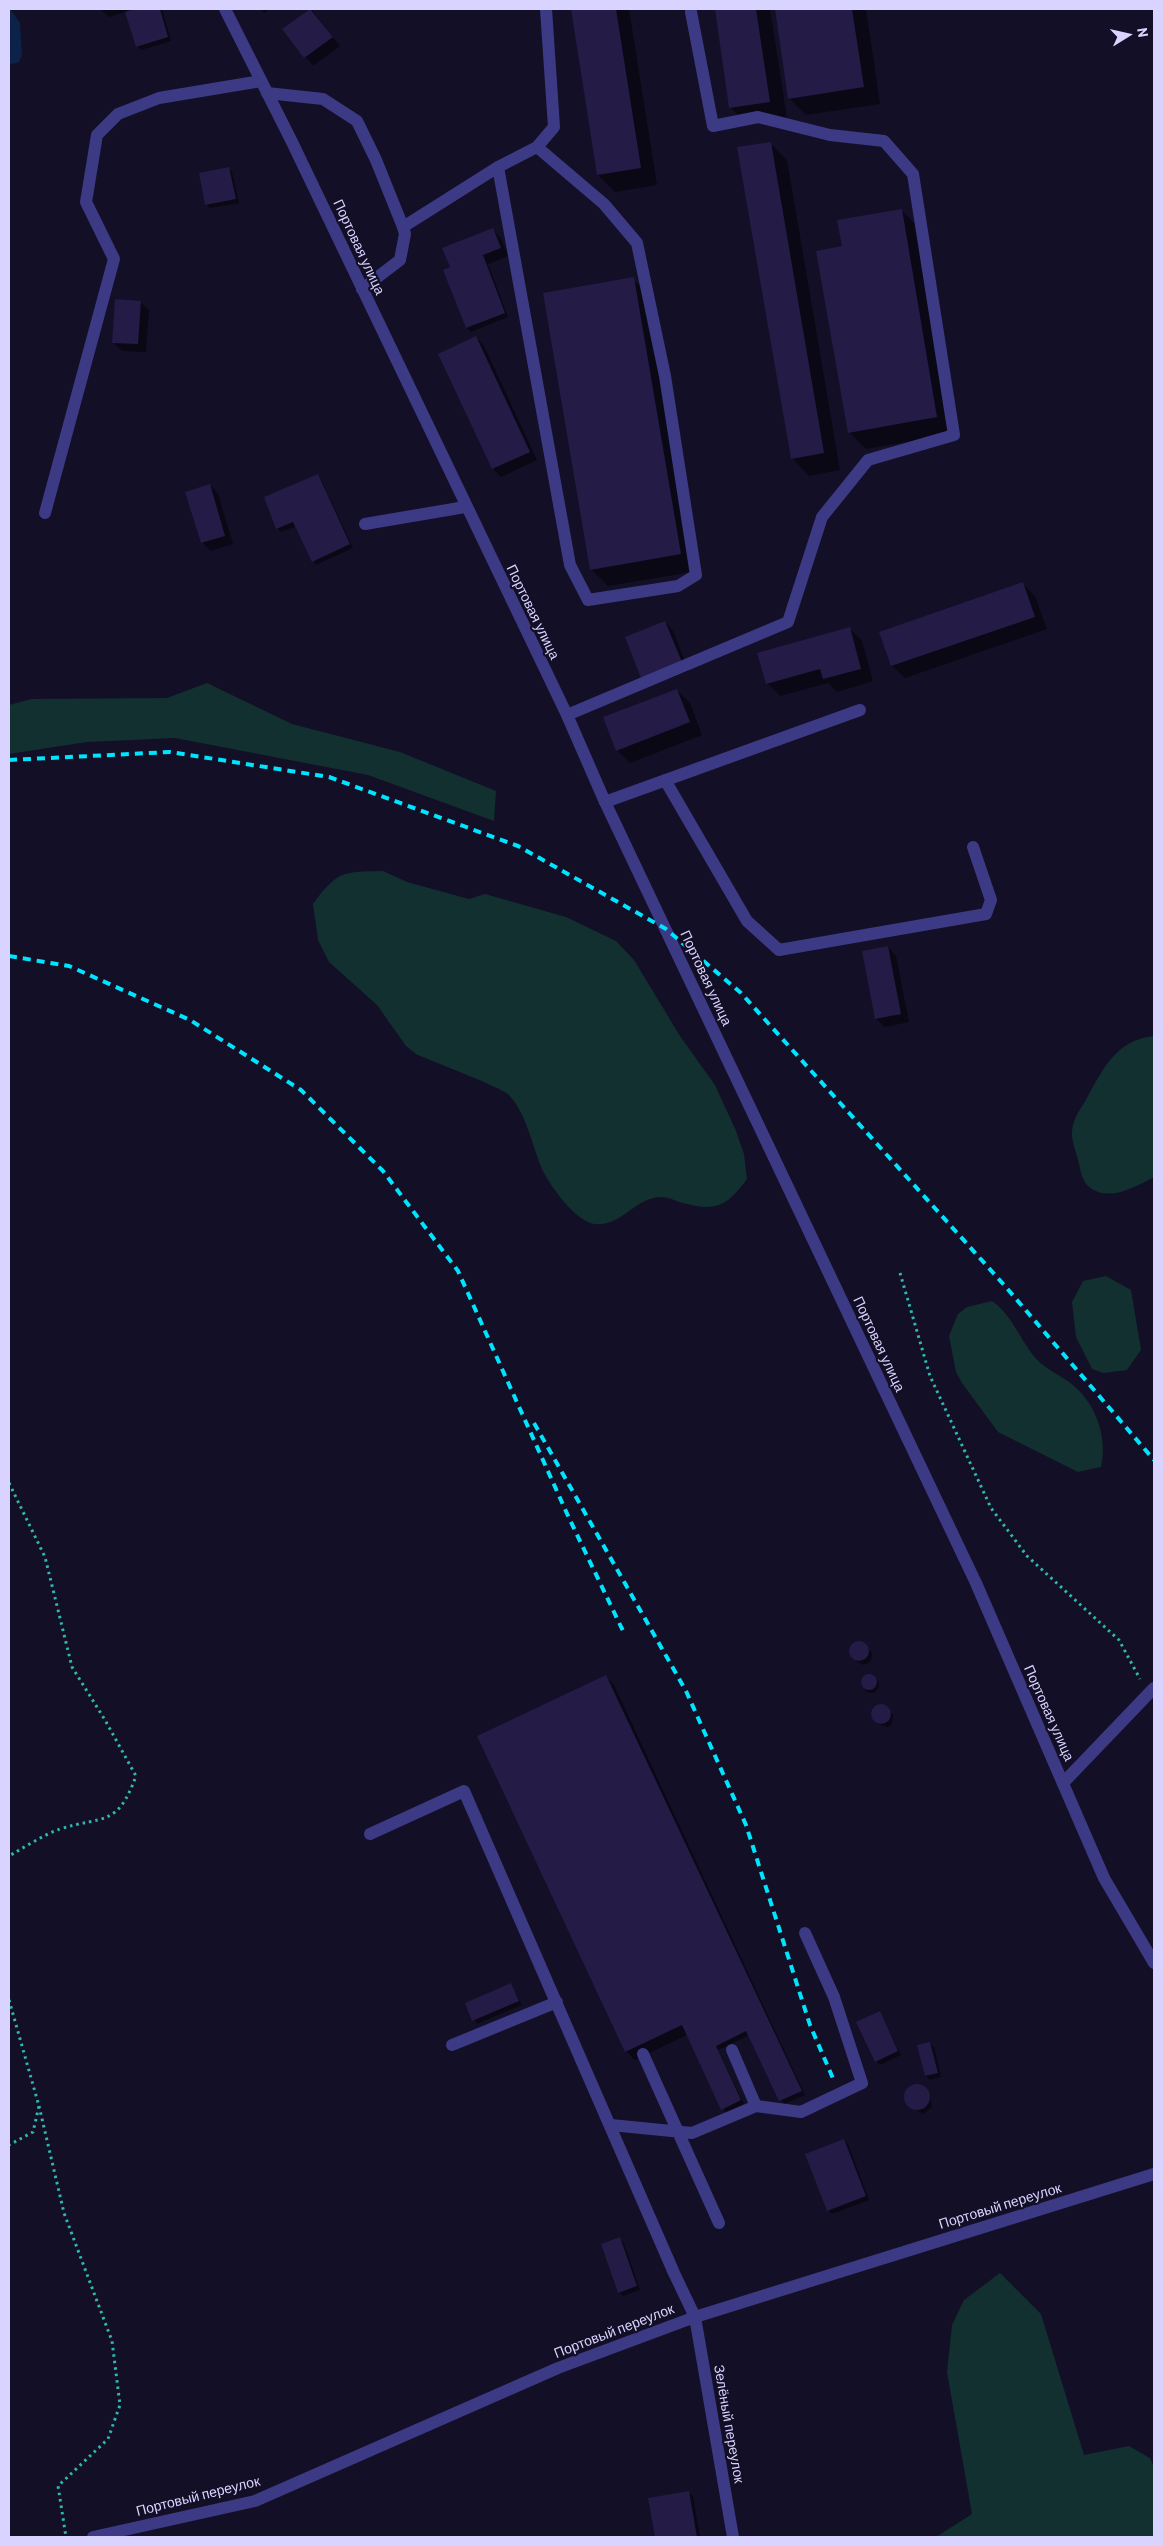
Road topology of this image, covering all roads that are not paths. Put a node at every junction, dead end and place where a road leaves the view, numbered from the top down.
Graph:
1 (225, 9) edge
2 (546, 9) edge
3 (691, 12) dead end
4 (264, 87) junction
5 (537, 147) junction
6 (498, 167) junction
7 (403, 227) junction
8 (362, 289) junction
9 (465, 506) junction
10 (45, 513) dead end
11 (365, 524) dead end
12 (860, 710) dead end
13 (566, 715) junction
14 (665, 780) junction
15 (604, 802) junction
16 (973, 847) dead end
17 (1151, 1691) edge
18 (1063, 1783) junction
19 (370, 1834) dead end
20 (805, 1933) dead end
21 (1154, 1963) edge
22 (557, 2002) junction
23 (452, 2045) dead end
24 (732, 2050) dead end
25 (643, 2054) dead end
26 (756, 2106) junction
27 (611, 2125) junction
28 (677, 2131) junction
29 (1154, 2174) edge
30 (719, 2223) dead end
31 (695, 2316) junction
32 (93, 2537) edge
33 (733, 2537) edge

1 - 4 street, Портовая улица
2 - 5 street
3 - 13 street
4 - 7 street
4 - 8 street, Портовая улица
4 - 10 street
5 - 6 street
5 - 6 street
6 - 7 street
7 - 8 street
8 - 9 street, Портовая улица
9 - 11 street
9 - 13 street, Портовая улица
12 - 14 street
13 - 15 street, Портовая улица
14 - 15 street
14 - 16 street
15 - 18 street, Портовая улица
17 - 18 street
18 - 21 street, Портовая улица
19 - 22 street, Зелёный переулок
20 - 26 street
22 - 23 street
22 - 27 street, Зелёный переулок
24 - 26 street
25 - 28 street
26 - 28 street
27 - 28 street
27 - 31 street, Зелёный переулок
28 - 30 street
29 - 31 street, Портовый переулок
31 - 32 street, Портовый переулок
31 - 33 street, Зелёный переулок

